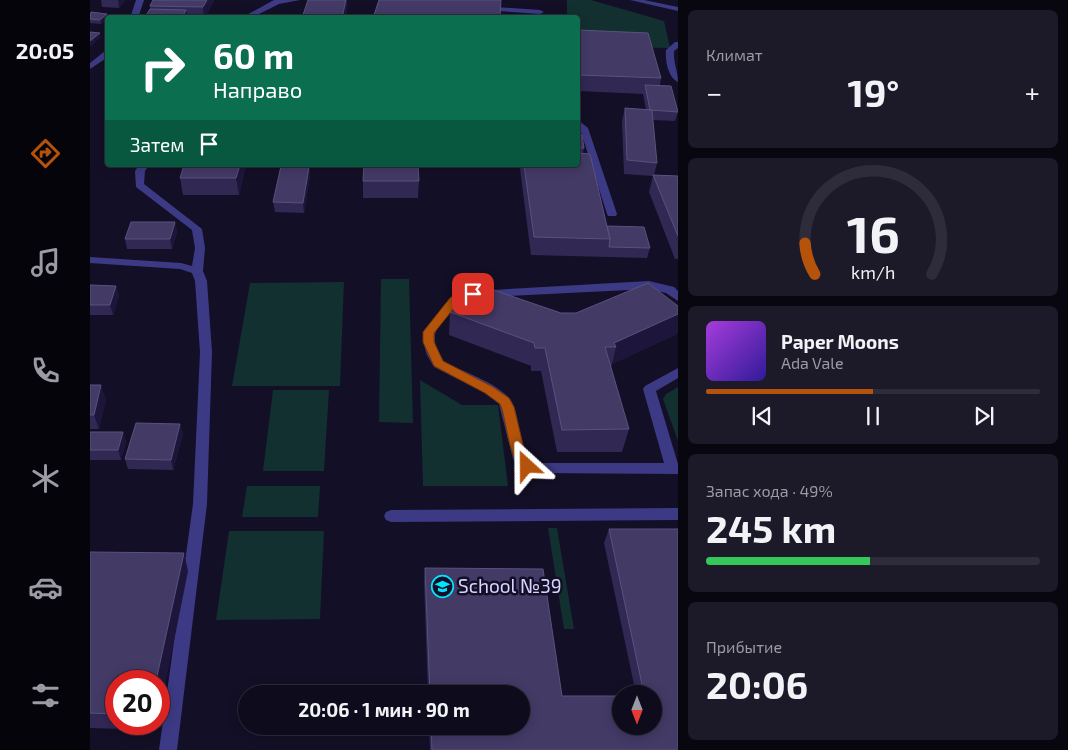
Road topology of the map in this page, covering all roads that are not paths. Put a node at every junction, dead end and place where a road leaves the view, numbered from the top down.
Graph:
1 (140, 0) edge
2 (296, 0) edge
3 (634, 0) edge
4 (481, 7) edge
5 (678, 9) edge
6 (541, 12) edge
7 (135, 15) edge
8 (250, 15) edge
9 (678, 44) edge
10 (105, 55) edge
11 (90, 67) edge
12 (678, 80) edge
13 (580, 125) edge
14 (143, 167) edge
15 (612, 214) dead end
16 (90, 260) edge
17 (197, 271) junction
18 (678, 297) edge
19 (678, 372) edge
20 (675, 469) edge
21 (678, 514) edge
22 (391, 516) dead end
23 (168, 750) edge

1 - 7 street
2 - 8 street
3 - 5 street
4 - 6 street
9 - 12 street
10 - 11 street
13 - 15 street
14 - 17 street
16 - 17 street
17 - 23 street
18 - 20 street
19 - 20 street
21 - 22 street

